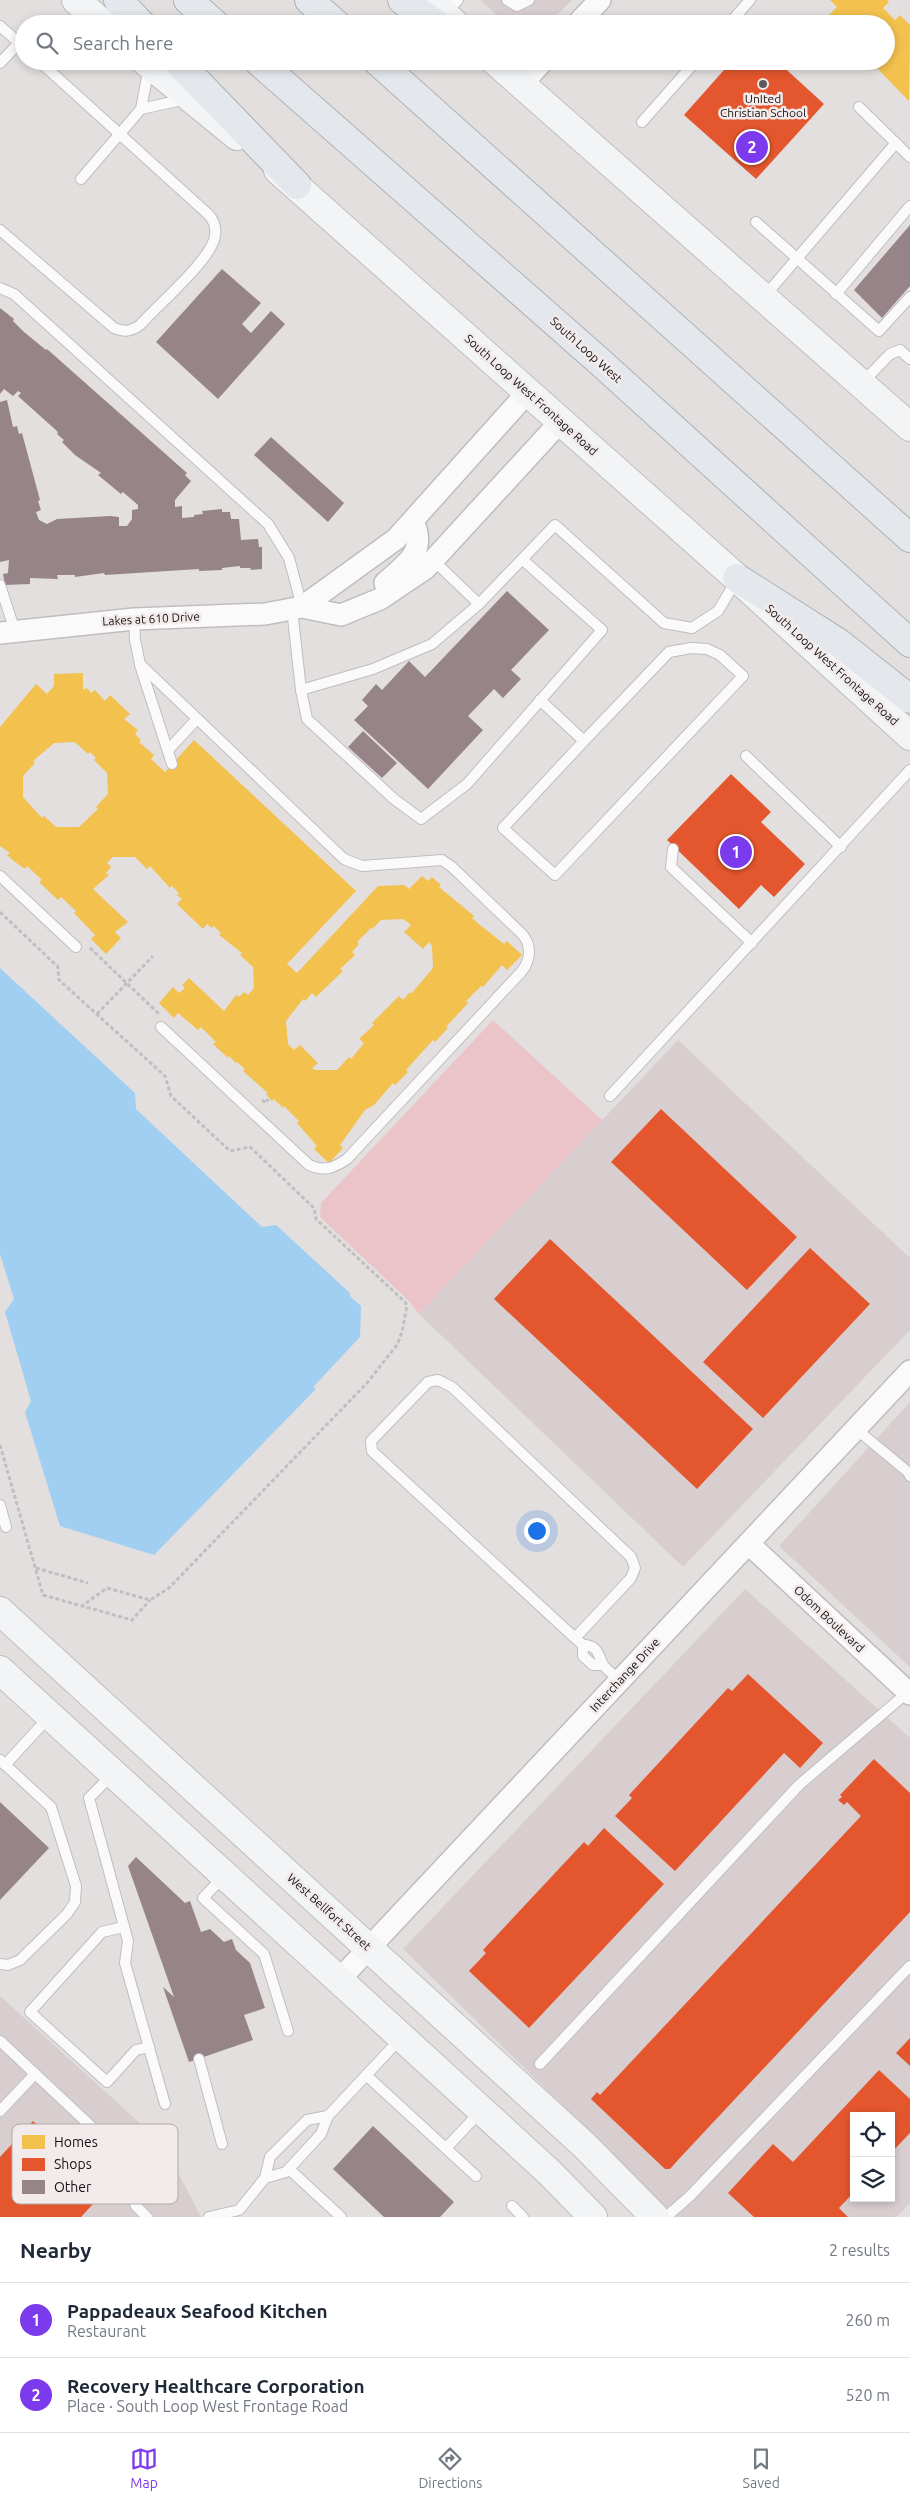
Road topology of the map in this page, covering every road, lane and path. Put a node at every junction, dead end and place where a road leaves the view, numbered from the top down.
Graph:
1 (76, 0) edge
2 (118, 0) edge
3 (188, 0) edge
4 (309, 0) edge
5 (402, 0) edge
6 (507, 0) edge
7 (529, 0) edge
8 (600, 0) edge
9 (750, 0) edge
10 (445, 12) edge
11 (93, 15) edge
12 (132, 15) edge
13 (205, 15) edge
14 (326, 15) edge
15 (586, 15) edge
16 (738, 15) edge
17 (0, 26) edge
18 (15, 40) edge
19 (15, 50) edge
20 (0, 63) edge
21 (49, 70) edge
22 (146, 70) edge
23 (156, 70) edge
24 (186, 70) edge
25 (268, 70) edge
26 (388, 70) edge
27 (506, 70) edge
28 (534, 70) edge
29 (688, 70) edge
30 (522, 84) junction
31 (190, 98) junction
32 (859, 107) dead end
33 (141, 109) junction
34 (642, 122) dead end
35 (120, 136) junction
36 (895, 144) junction
37 (910, 157) edge
38 (81, 179) dead end
39 (297, 186) junction
40 (910, 206) edge
41 (756, 222) dead end
42 (0, 230) edge
43 (796, 259) junction
44 (0, 288) edge
45 (836, 294) junction
46 (910, 297) edge
47 (763, 298) junction
48 (910, 359) edge
49 (861, 384) junction
50 (528, 392) junction
51 (560, 422) junction
52 (910, 427) edge
53 (413, 521) junction
54 (910, 538) edge
55 (433, 560) junction
56 (523, 560) junction
57 (737, 578) junction
58 (0, 586) edge
59 (479, 604) junction
60 (297, 608) junction
61 (341, 616) junction
62 (134, 619) junction
63 (8, 632) edge
64 (910, 643) edge
65 (140, 664) junction
66 (301, 690) junction
67 (910, 699) edge
68 (540, 700) junction
69 (197, 719) junction
70 (910, 736) edge
71 (584, 741) junction
72 (168, 750) junction
73 (746, 756) dead end
74 (172, 764) dead end
75 (910, 770) edge
76 (841, 847) junction
77 (673, 849) dead end
78 (0, 876) edge
79 (0, 912) edge
80 (752, 943) junction
81 (88, 946) dead end
82 (76, 947) dead end
83 (152, 956) dead end
84 (127, 983) junction
85 (97, 1014) junction
86 (160, 1014) dead end
87 (161, 1027) dead end
88 (610, 1096) dead end
89 (259, 1097) dead end
90 (268, 1099) dead end
91 (910, 1371) edge
92 (856, 1429) junction
93 (0, 1444) edge
94 (909, 1472) edge
95 (0, 1505) edge
96 (6, 1527) dead end
97 (748, 1544) junction
98 (35, 1568) junction
99 (88, 1583) dead end
100 (150, 1600) junction
101 (82, 1606) junction
102 (0, 1611) edge
103 (579, 1642) junction
104 (0, 1670) edge
105 (620, 1680) junction
106 (909, 1693) edge
107 (50, 1716) junction
108 (143, 1742) junction
109 (3, 1763) edge
110 (114, 1773) junction
111 (225, 1875) junction
112 (124, 1927) junction
113 (368, 1948) junction
114 (0, 1964) edge
115 (910, 1966) edge
116 (339, 1980) junction
117 (288, 2031) dead end
118 (402, 2038) junction
119 (0, 2041) edge
120 (149, 2047) junction
121 (199, 2060) dead end
122 (540, 2064) dead end
123 (35, 2074) junction
124 (366, 2075) junction
125 (165, 2104) dead end
126 (481, 2110) junction
127 (0, 2111) edge
128 (328, 2116) junction
129 (88, 2124) edge
130 (222, 2144) dead end
131 (584, 2145) junction
132 (446, 2148) junction
133 (289, 2169) junction
134 (549, 2172) junction
135 (476, 2176) dead end
136 (266, 2178) junction
137 (135, 2204) edge
138 (512, 2206) dead end
139 (147, 2217) edge
140 (209, 2217) edge
141 (340, 2217) edge
142 (523, 2217) edge
143 (593, 2217) edge
144 (655, 2217) edge
145 (666, 2217) edge

1 - 11 main road
2 - 12 highway
3 - 13 highway
4 - 14 highway
5 - 10 highway
6 - 7 lane
8 - 15 street
9 - 16 lane
17 - 18 lane
19 - 20 lane
21 - 35 lane
22 - 33 lane
23 - 31 main road, South Loop West Frontage Road
24 - 39 highway
25 - 64 highway, South Loop West
26 - 54 highway
27 - 30 main road
28 - 30 street
29 - 34 lane
30 - 47 main road
31 - 33 lane
31 - 39 main road, South Loop West Frontage Road
32 - 36 lane
33 - 35 lane
35 - 38 lane
35 - 42 lane
36 - 37 lane
36 - 43 lane
39 - 50 main road, South Loop West Frontage Road
40 - 45 lane
41 - 43 lane
43 - 45 lane
43 - 47 lane
44 - 60 lane
45 - 46 lane
47 - 49 main road
48 - 49 lane
49 - 52 main road
50 - 51 main road, South Loop West Frontage Road
50 - 53 street, Lakes at 610 Drive
51 - 55 street
51 - 57 main road, South Loop West Frontage Road
53 - 60 street, Lakes at 610 Drive
53 - 61 street
55 - 59 lane
55 - 61 street
56 - 57 lane
56 - 59 lane
56 - 68 lane
57 - 67 highway
57 - 70 main road, South Loop West Frontage Road
58 - 63 lane
59 - 66 lane
60 - 61 street, Lakes at 610 Drive
60 - 62 street, Lakes at 610 Drive
60 - 66 lane
62 - 63 street, Lakes at 610 Drive
62 - 65 lane
65 - 69 lane
65 - 72 lane
66 - 68 lane
68 - 71 lane
69 - 72 lane
69 - 87 lane
71 - 71 lane
72 - 74 lane
73 - 76 lane
75 - 76 lane
76 - 80 lane
77 - 80 lane
78 - 82 lane
79 - 85 path
80 - 88 lane
81 - 84 path
83 - 84 path
84 - 85 path
84 - 86 path
85 - 100 path
89 - 90 path
91 - 92 street, Interchange Drive
92 - 94 lane
92 - 97 street, Interchange Drive
93 - 98 path
95 - 96 lane
97 - 105 street, Interchange Drive
97 - 106 street, Odom Boulevard
98 - 99 path
98 - 101 path
100 - 101 path
100 - 101 path
102 - 108 main road, West Bellfort Street
103 - 103 lane
103 - 105 lane
104 - 107 main road
105 - 113 street, Interchange Drive
106 - 122 lane
107 - 109 lane
107 - 110 main road
108 - 110 main road
108 - 113 main road, West Bellfort Street
109 - 114 lane
110 - 111 main road
110 - 112 lane
111 - 116 main road
111 - 117 lane
112 - 120 lane
112 - 120 lane
113 - 116 street, Interchange Drive
113 - 131 main road, West Bellfort Street
115 - 145 lane
116 - 118 main road
118 - 124 lane
118 - 126 main road
119 - 123 lane
120 - 125 lane
121 - 130 lane
123 - 127 lane
123 - 129 lane
124 - 128 lane
124 - 132 lane
126 - 132 lane
126 - 134 main road
128 - 133 lane
128 - 136 lane
131 - 134 main road
131 - 144 main road, West Bellfort Street
132 - 135 lane
133 - 136 lane
133 - 141 lane
134 - 143 main road
136 - 140 lane
137 - 139 lane
138 - 142 lane

